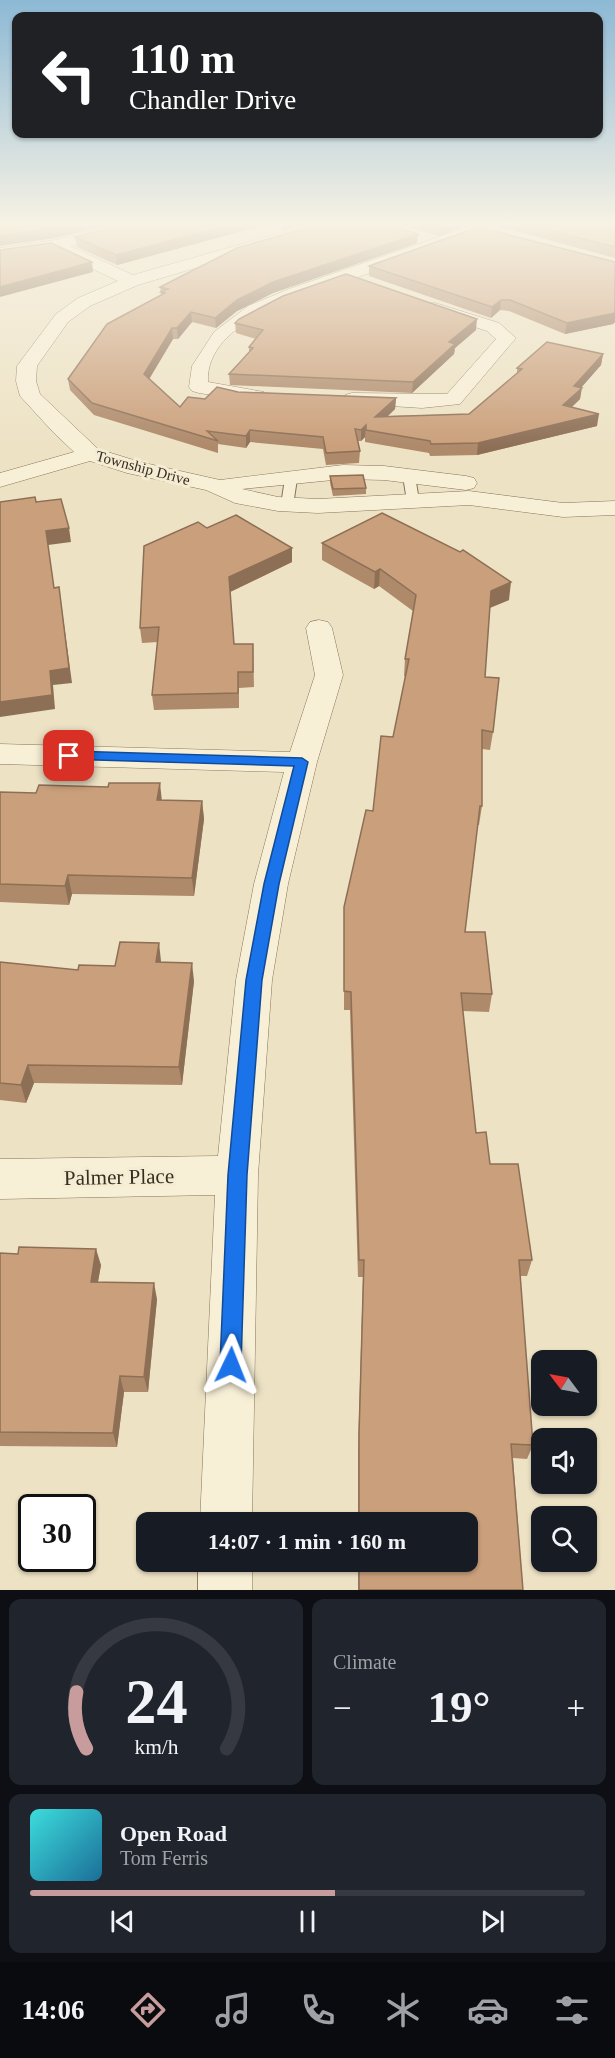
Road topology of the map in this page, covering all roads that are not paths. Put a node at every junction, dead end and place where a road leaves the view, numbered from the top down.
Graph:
1 (88, 300) edge
2 (277, 300) edge
3 (419, 303) edge
4 (273, 396) edge
5 (330, 399) edge
6 (90, 454) junction
7 (384, 473) junction
8 (409, 476) junction
9 (295, 478) junction
10 (0, 480) edge
11 (363, 481) edge
12 (330, 483) edge
13 (213, 485) junction
14 (413, 501) junction
15 (287, 505) junction
16 (615, 506) edge
17 (319, 628) dead end
18 (0, 754) edge
19 (302, 762) junction
20 (237, 1175) junction
21 (0, 1179) edge
22 (226, 1512) edge
23 (225, 1572) edge
24 (225, 1590) edge

1 - 6 street, Township Drive
2 - 4 street
3 - 5 street
6 - 10 street
6 - 13 street, Township Drive
7 - 8 street, Township Drive
7 - 9 street, Township Drive
7 - 11 street, Township Drive
8 - 14 lane
8 - 16 street, Township Drive
9 - 12 street, Township Drive
9 - 13 street, Township Drive
9 - 15 lane
13 - 15 street, Township Drive
14 - 15 street, Township Drive
14 - 16 street, Township Drive
17 - 19 street
18 - 19 street
19 - 20 street
20 - 21 street, Palmer Place
20 - 22 street
23 - 24 street

